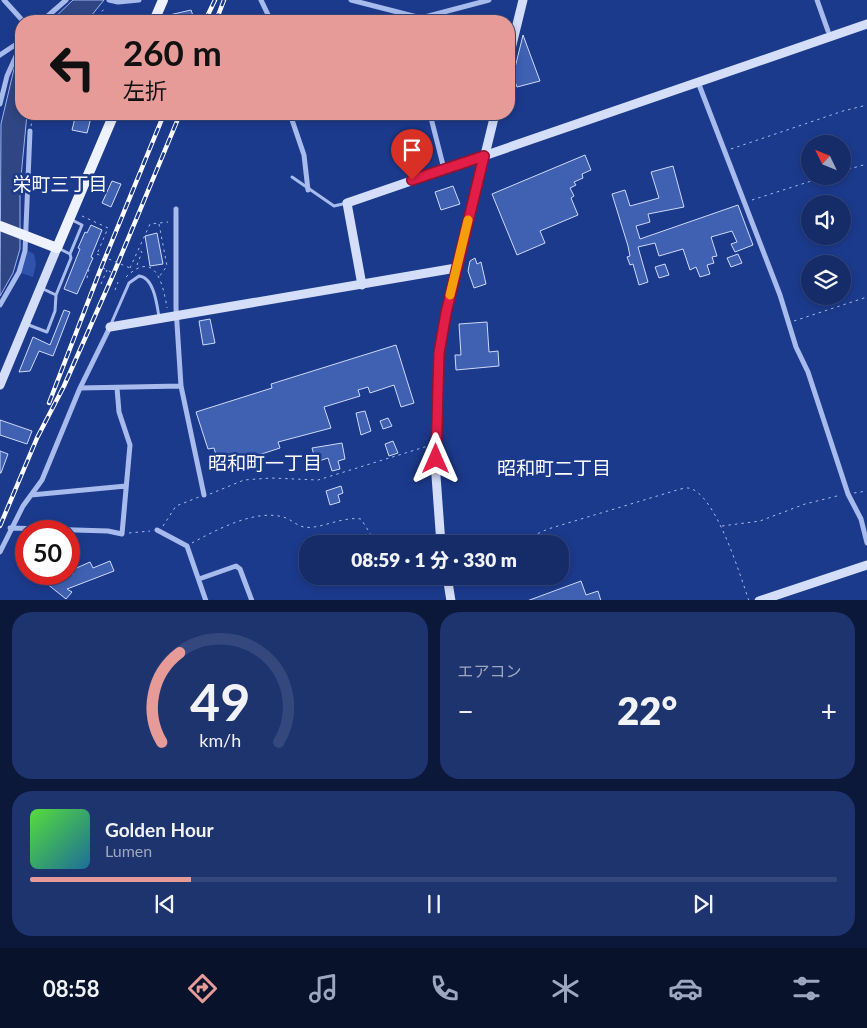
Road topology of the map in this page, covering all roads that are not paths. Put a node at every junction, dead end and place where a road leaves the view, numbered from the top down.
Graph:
1 (4, 0) edge
2 (66, 0) edge
3 (139, 0) edge
4 (163, 0) edge
5 (261, 0) edge
6 (351, 0) edge
7 (489, 0) edge
8 (523, 0) edge
9 (818, 0) edge
10 (110, 1) edge
11 (18, 15) edge
12 (49, 15) edge
13 (157, 15) edge
14 (268, 15) edge
15 (399, 15) edge
16 (432, 15) edge
17 (867, 24) edge
18 (828, 32) dead end
19 (515, 33) edge
20 (15, 44) edge
21 (0, 55) edge
22 (15, 58) edge
23 (698, 82) junction
24 (0, 104) edge
25 (111, 120) edge
26 (292, 120) edge
27 (432, 120) edge
28 (493, 120) edge
29 (30, 131) road end
30 (484, 156) junction
31 (444, 169) junction
32 (292, 177) dead end
33 (308, 190) junction
34 (348, 203) junction
35 (176, 209) dead end
36 (69, 219) junction
37 (0, 226) edge
38 (26, 236) junction
39 (57, 248) junction
40 (70, 254) junction
41 (456, 268) junction
42 (362, 285) junction
43 (40, 288) junction
44 (56, 295) junction
45 (0, 305) edge
46 (177, 316) junction
47 (159, 319) junction
48 (25, 324) junction
49 (110, 327) junction
50 (0, 385) edge
51 (181, 386) junction
52 (80, 388) junction
53 (117, 388) junction
54 (126, 486) junction
55 (204, 495) road end
56 (32, 496) junction
57 (10, 528) junction
58 (15, 528) edge
59 (157, 530) road end
60 (80, 531) edge
61 (440, 535) edge
62 (867, 543) edge
63 (0, 552) edge
64 (867, 565) edge
65 (199, 579) junction
66 (449, 585) edge
67 (206, 600) edge
68 (252, 600) edge
69 (452, 600) edge
70 (759, 600) edge

1 - 11 street
2 - 12 street
3 - 10 street
4 - 13 main road
5 - 14 street
6 - 15 street
7 - 16 street
8 - 19 street
9 - 18 street
17 - 23 street
20 - 21 street
22 - 24 street
23 - 30 street
23 - 62 street
25 - 36 main road
26 - 33 street
27 - 31 street
28 - 30 street
29 - 38 street
30 - 31 street
30 - 41 street
31 - 34 street
32 - 33 lane
33 - 34 lane
34 - 42 street
35 - 46 street
36 - 39 main road
36 - 40 lane
37 - 38 main road
38 - 39 main road
38 - 45 street
39 - 40 lane
39 - 43 street
40 - 44 lane
41 - 42 street
41 - 61 street
42 - 46 street
43 - 44 lane
43 - 48 street
44 - 48 lane
46 - 47 street
46 - 51 street
47 - 49 street
47 - 49 lane
48 - 50 street
49 - 52 street
51 - 53 street
51 - 55 street
52 - 53 street
52 - 56 street
53 - 54 street
54 - 56 street
54 - 60 street
56 - 57 street
57 - 58 street
57 - 63 street
59 - 65 street
64 - 70 street
65 - 67 street
65 - 68 street
66 - 69 street

